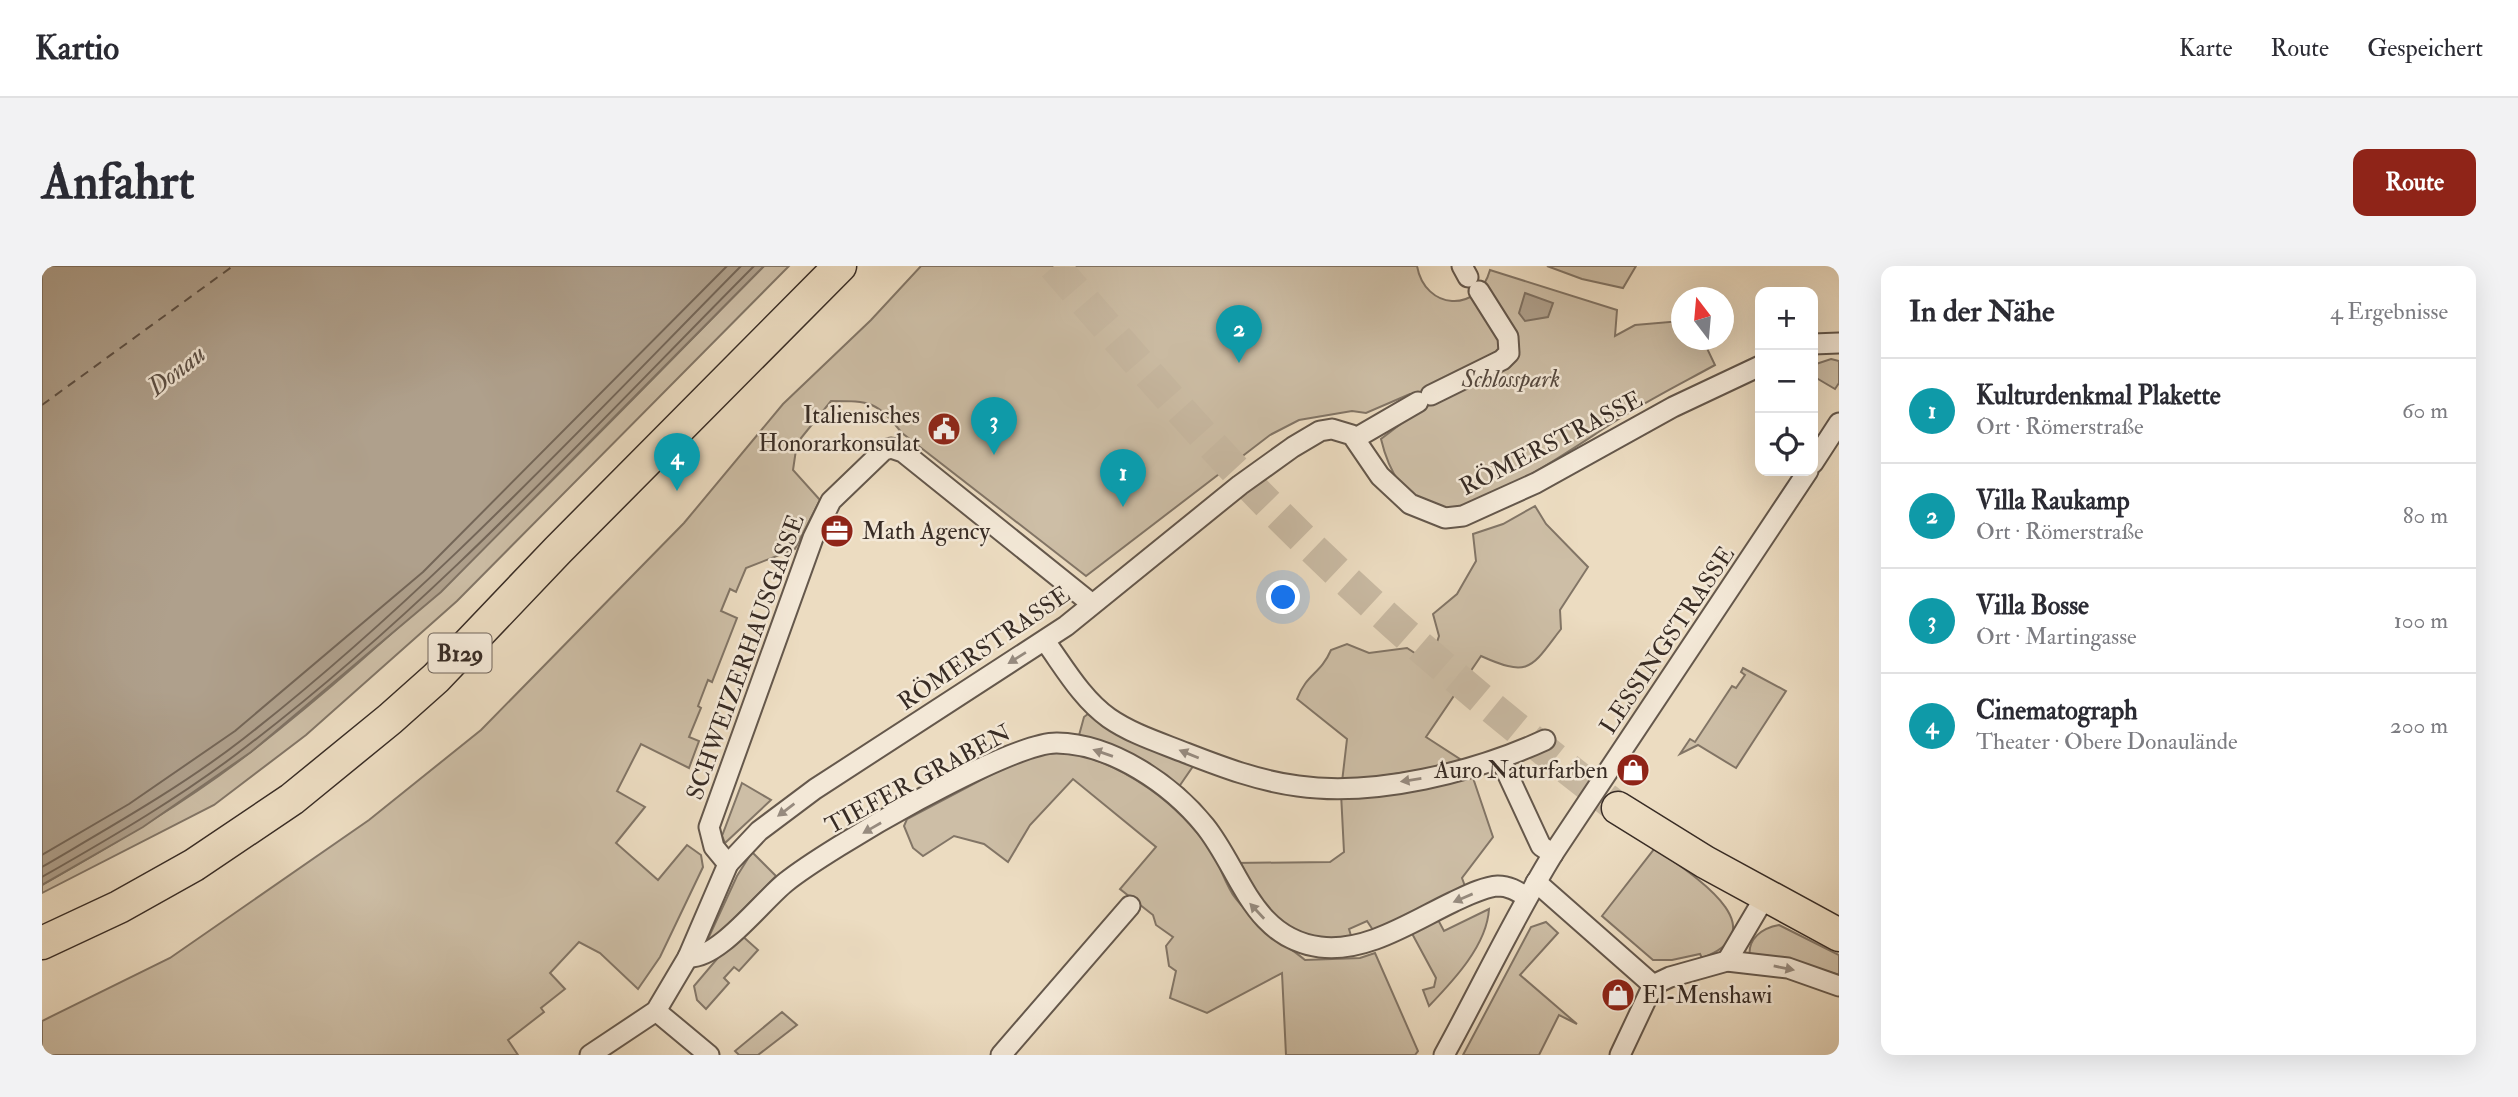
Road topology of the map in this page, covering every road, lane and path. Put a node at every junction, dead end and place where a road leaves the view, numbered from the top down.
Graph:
1 (839, 266) edge
2 (1470, 278) edge
3 (1839, 343) edge
4 (1818, 345) edge
5 (1755, 368) edge
6 (1839, 423) edge
7 (1356, 439) junction
8 (1818, 455) edge
9 (1805, 476) edge
10 (1092, 604) junction
11 (1045, 641) junction
12 (1545, 740) dead end
13 (1501, 760) junction
14 (1618, 808) tunnel mouth
15 (1553, 854) junction
16 (729, 864) junction
17 (1531, 889) junction
18 (1766, 895) junction
19 (1130, 906) dead end
20 (1839, 935) edge
21 (42, 943) edge
22 (688, 957) junction
23 (1727, 961) junction
24 (1653, 985) junction
25 (1839, 986) edge
26 (656, 1011) junction
27 (590, 1055) edge
28 (709, 1055) edge
29 (1001, 1055) edge
30 (1444, 1055) edge
31 (1620, 1055) edge

1 - 21 main road, B129
2 - 7 street
3 - 4 street
5 - 7 street, RÖMERSTRASSE
6 - 8 street
7 - 10 street, RÖMERSTRASSE
9 - 15 street, LESSINGSTRASSE
10 - 11 street, RÖMERSTRASSE
10 - 16 street, SCHWEIZERHAUSGASSE
13 -> 11 street
11 -> 16 street, RÖMERSTRASSE
12 - 13 street
13 - 15 street
14 - 18 main road
15 - 17 street, LESSINGSTRASSE
16 - 22 street, RÖMERSTRASSE
17 -> 22 street, TIEFER GRABEN
17 - 24 street
17 - 30 street, LESSINGSTRASSE
18 - 20 main road
18 - 23 street
19 - 29 street
22 - 26 street, RÖMERSTRASSE
23 - 24 street
23 -> 25 street
24 - 31 street
26 - 27 street, RÖMERSTRASSE
26 - 28 street

